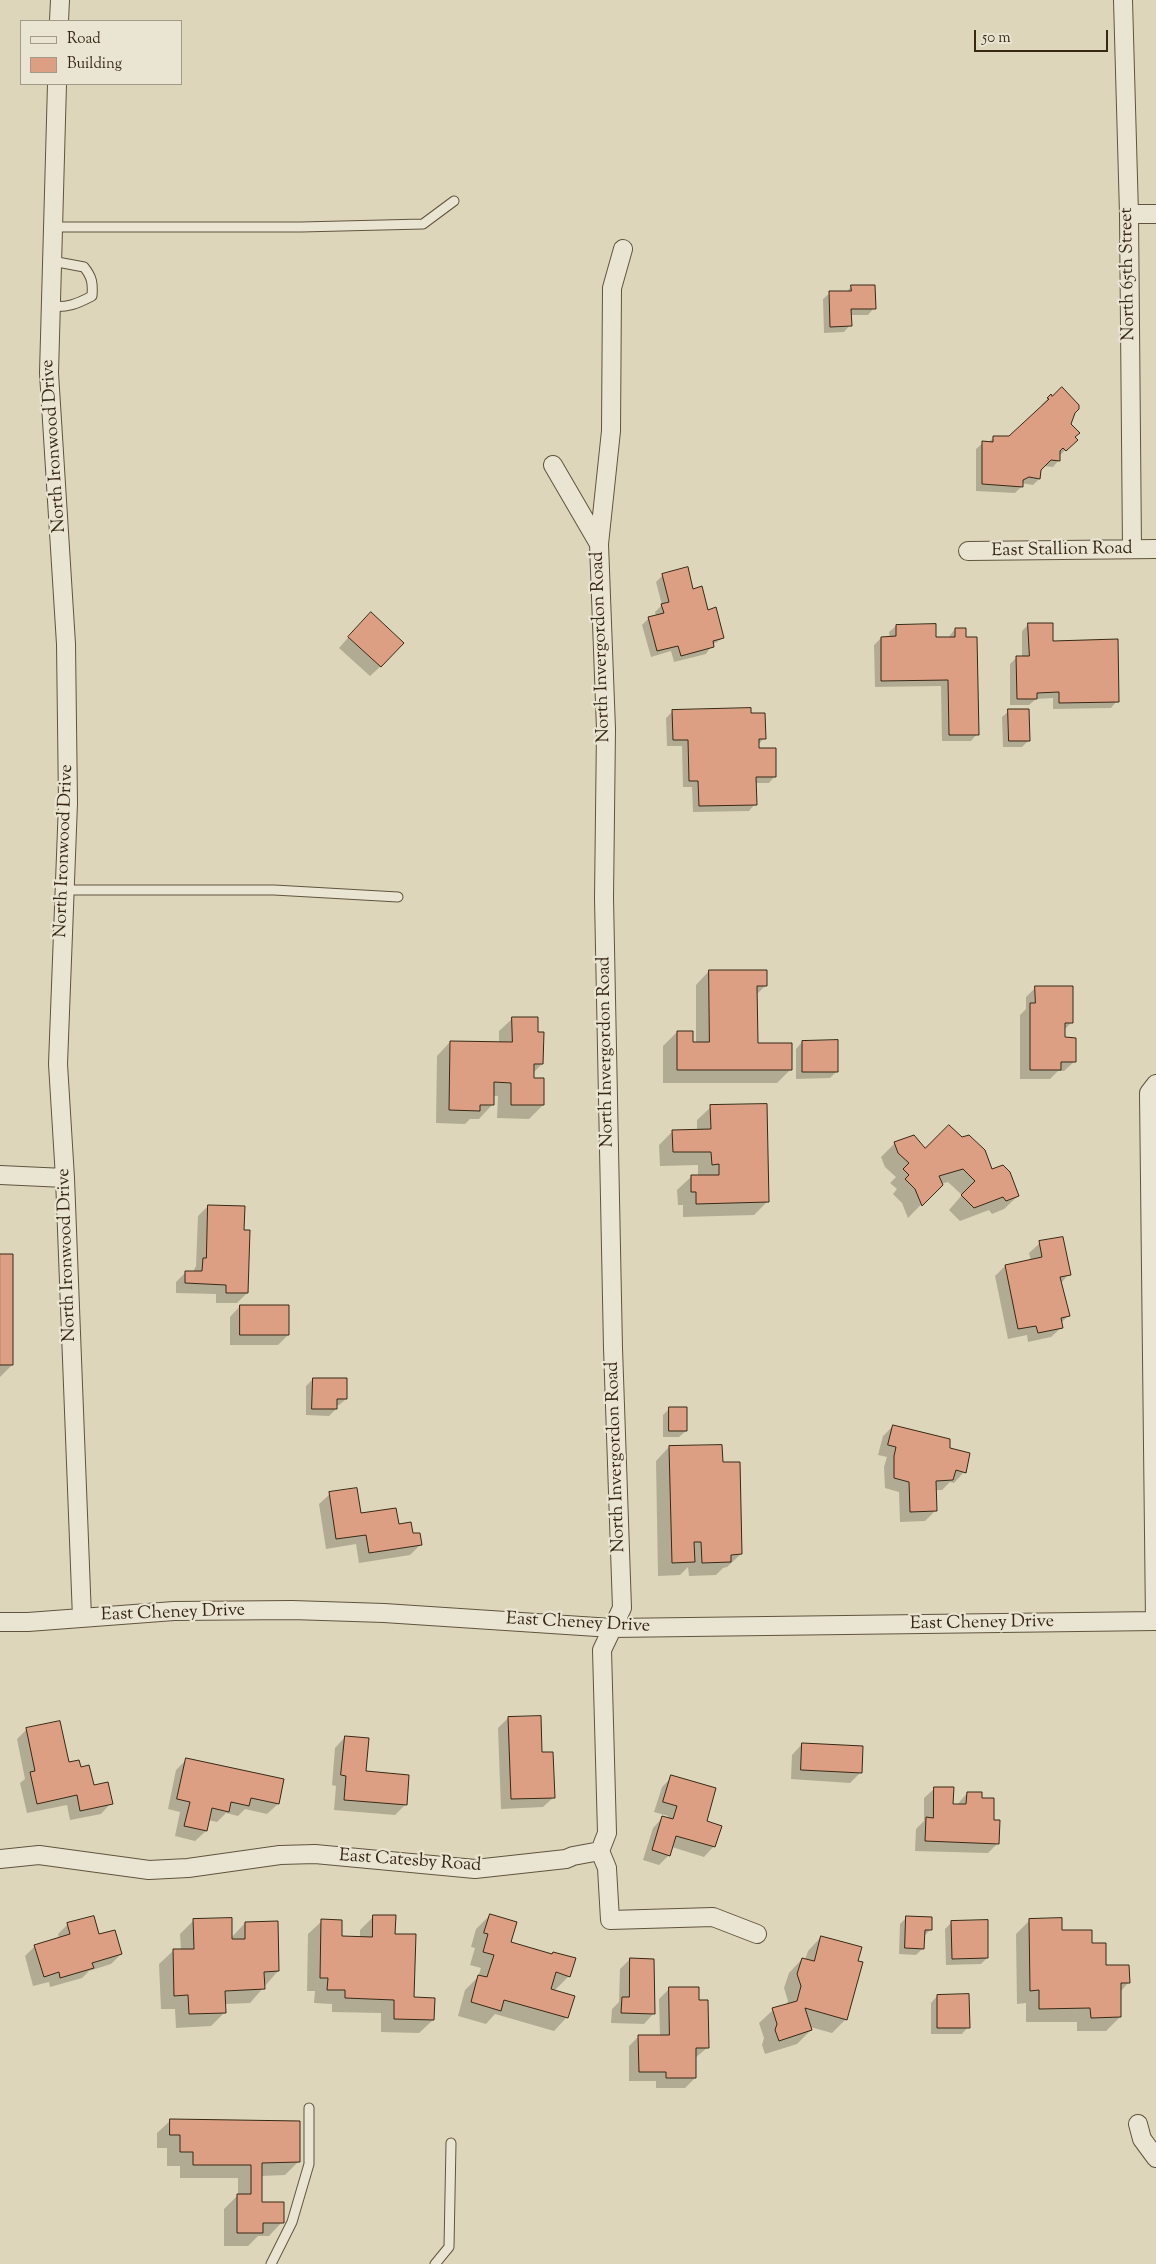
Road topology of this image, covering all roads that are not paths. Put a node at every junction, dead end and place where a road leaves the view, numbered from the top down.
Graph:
1 (60, 0) edge
2 (1123, 0) edge
3 (59, 20) edge
4 (57, 85) edge
5 (454, 201) dead end
6 (1129, 214) junction
7 (1156, 214) edge
8 (52, 227) junction
9 (623, 249) dead end
10 (52, 261) junction
11 (50, 306) junction
12 (553, 465) dead end
13 (599, 544) junction
14 (1132, 549) junction
15 (1156, 549) edge
16 (968, 551) dead end
17 (65, 890) junction
18 (398, 897) dead end
19 (1156, 1084) edge
20 (0, 1175) edge
21 (66, 1178) junction
22 (82, 1618) junction
23 (1155, 1621) edge
24 (0, 1622) edge
25 (612, 1628) junction
26 (600, 1852) junction
27 (0, 1859) edge
28 (757, 1934) dead end
29 (308, 2108) dead end
30 (1138, 2124) dead end
31 (451, 2143) dead end
32 (1156, 2158) edge
33 (271, 2264) edge
34 (435, 2264) edge

1 - 3 street
2 - 6 street, North 65th Street
4 - 8 street, North Ironwood Drive
5 - 8 lane
6 - 7 street
6 - 14 street, North 65th Street
8 - 10 street, North Ironwood Drive
9 - 13 street, North Invergordon Road
10 - 11 street, North Ironwood Drive
10 - 11 lane
11 - 17 street, North Ironwood Drive
12 - 13 street
13 - 25 street, North Invergordon Road
14 - 15 street, East Stallion Road
14 - 16 street, East Stallion Road
17 - 18 lane
17 - 21 street, North Ironwood Drive
19 - 23 street
20 - 21 street
21 - 22 street, North Ironwood Drive
22 - 24 street, East Cheney Drive
22 - 25 street, East Cheney Drive
23 - 25 street, East Cheney Drive
25 - 26 street, North Invergordon Road
26 - 27 street, East Catesby Road
26 - 28 street
29 - 33 lane
30 - 32 street
31 - 34 lane

